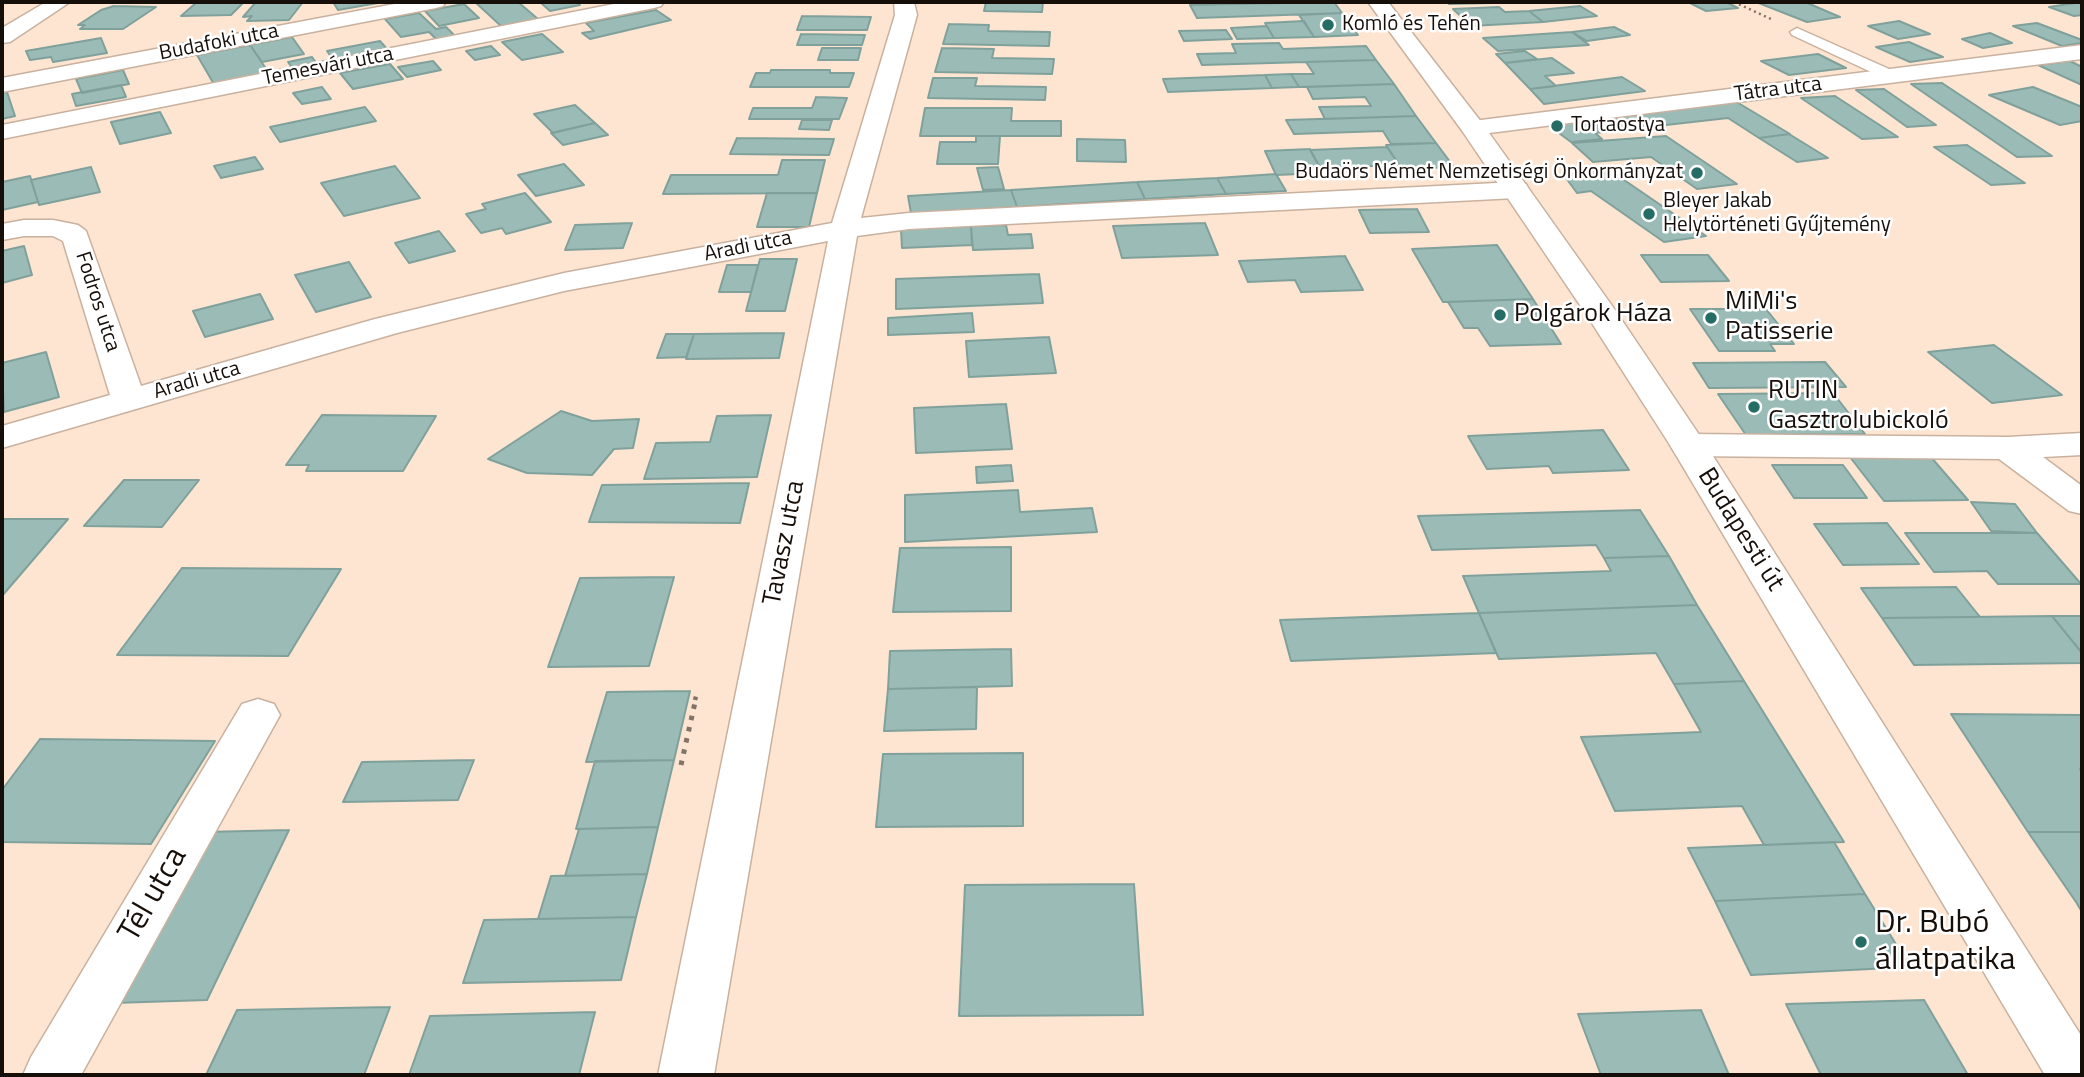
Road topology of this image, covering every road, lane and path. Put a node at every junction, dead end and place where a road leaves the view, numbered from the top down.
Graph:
1 (60, 2) edge
2 (436, 2) edge
3 (654, 2) edge
4 (1378, 2) edge
5 (1734, 2) edge
6 (910, 6) edge
7 (1797, 32) joint
8 (2, 37) edge
9 (2080, 54) edge
10 (1892, 76) junction
11 (2, 85) edge
12 (1473, 128) junction
13 (2, 132) edge
14 (1516, 190) junction
15 (844, 229) junction
16 (2, 232) edge
17 (129, 400) junction
18 (2, 437) edge
19 (1688, 444) junction
20 (2082, 444) edge
21 (2008, 448) junction
22 (2082, 503) edge
23 (697, 693) dead end
24 (258, 715) dead end
25 (681, 765) dead end
26 (51, 1075) edge
27 (686, 1075) edge
28 (2075, 1075) edge

1 - 8 street
2 - 11 street, Budafoki utca
3 - 13 street, Temesvári utca
4 - 12 street, Budapesti út
5 - 7 path
6 - 15 street, Tavasz utca
7 - 10 lane
9 - 10 street, Tátra utca
10 - 12 street, Tátra utca
12 - 14 street, Budapesti út
14 - 15 street, Aradi utca
14 - 19 street, Budapesti út
15 - 17 street, Aradi utca
15 - 27 street, Tavasz utca
16 - 17 street, Fodros utca
17 - 18 street, Aradi utca
19 - 21 street
19 - 28 street, Budapesti út
20 - 21 street
21 - 22 street
23 - 25 path
24 - 26 street, Tél utca

